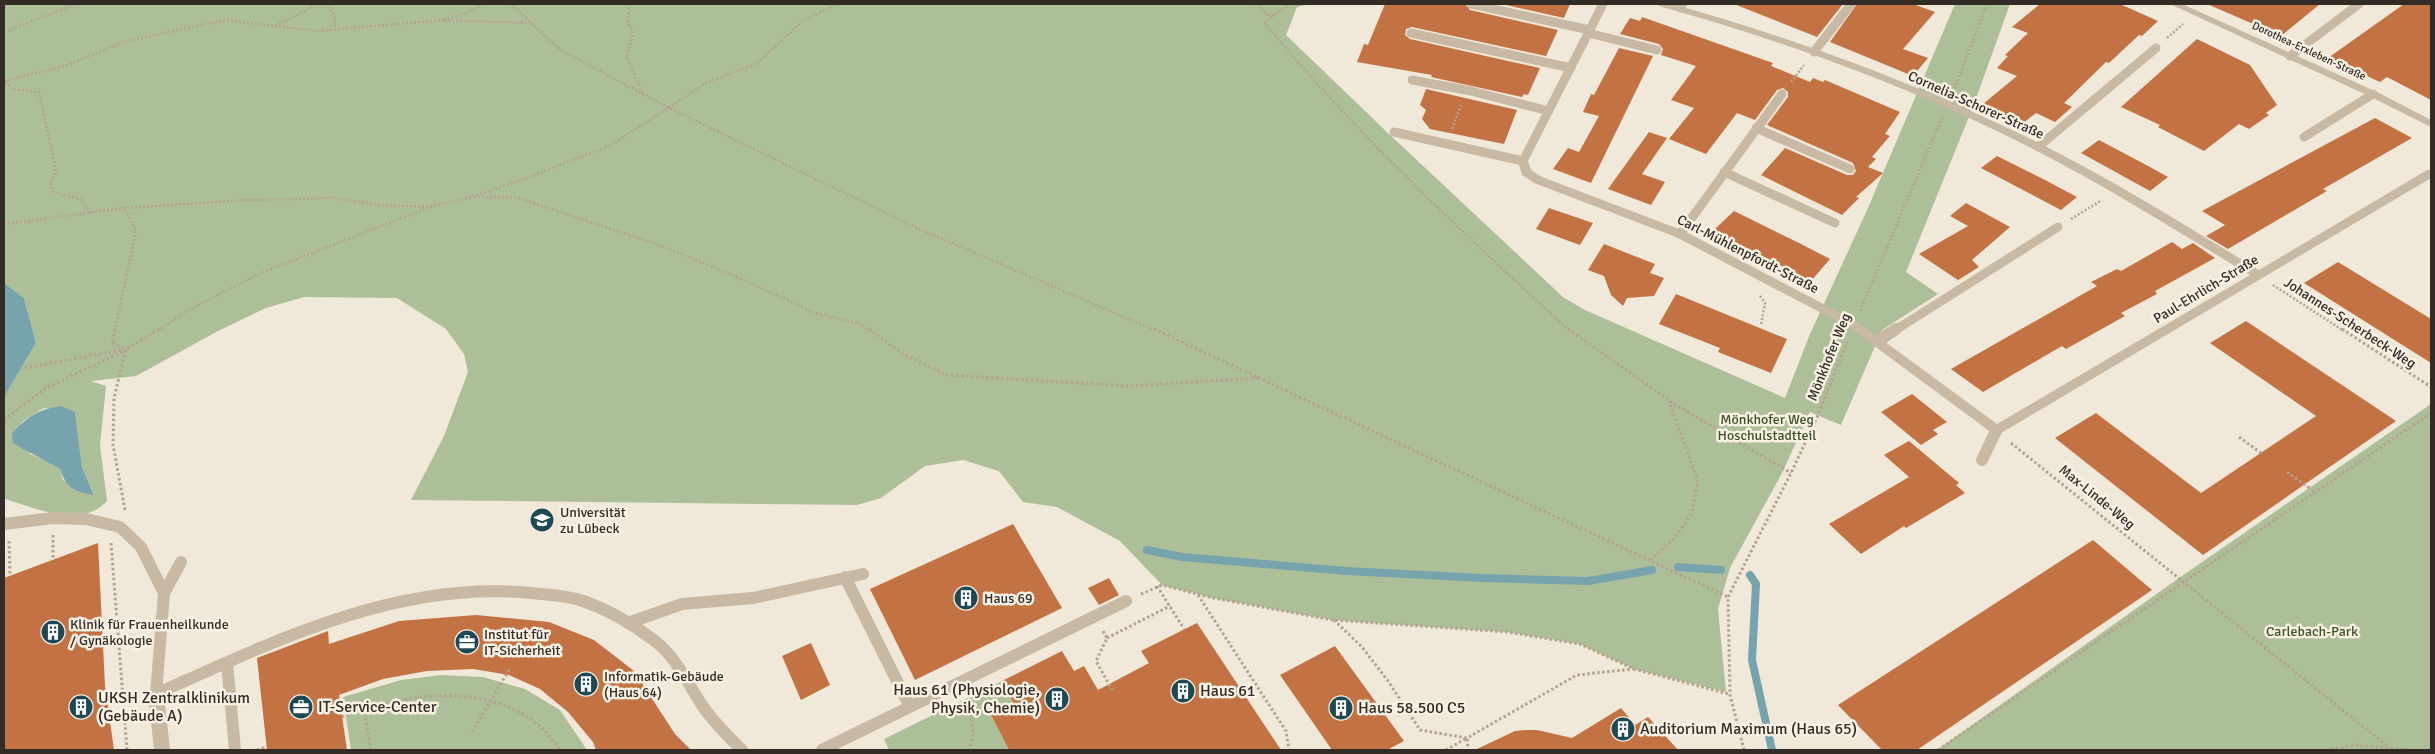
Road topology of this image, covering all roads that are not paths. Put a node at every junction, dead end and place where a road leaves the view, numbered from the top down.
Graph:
1 (1471, 4) edge
2 (1603, 4) edge
3 (1662, 4) edge
4 (1851, 4) edge
5 (2176, 4) edge
6 (2359, 4) edge
7 (1682, 6) edge
8 (1589, 32) junction
9 (1411, 34) dead end
10 (2156, 48) road end
11 (1657, 50) dead end
12 (1814, 52) junction
13 (2290, 56) junction
14 (1571, 68) junction
15 (1412, 80) dead end
16 (1782, 94) road end
17 (2373, 94) junction
18 (1549, 111) junction
19 (2431, 124) edge
20 (1756, 128) junction
21 (1394, 132) dead end
22 (2304, 137) dead end
23 (2038, 147) junction
24 (1523, 161) junction
25 (1850, 169) dead end
26 (1724, 172) junction
27 (2431, 173) edge
28 (1835, 223) dead end
29 (2058, 227) road end
30 (1680, 234) junction
31 (2258, 275) junction
32 (1878, 341) junction
33 (1996, 431) junction
34 (1982, 460) dead end
35 (6, 523) edge
36 (181, 562) dead end
37 (863, 574) dead end
38 (845, 577) junction
39 (164, 594) junction
40 (1126, 601) road end
41 (628, 623) junction
42 (227, 663) junction
43 (156, 694) junction
44 (910, 707) junction
45 (162, 750) edge
46 (235, 750) edge
47 (742, 750) edge
48 (822, 750) edge

1 - 8 lane
2 - 8 street
3 - 7 street, Cornelia-Schorer-Straße
4 - 12 lane
5 - 13 street, Dorothea-Erxleben-Straße
6 - 13 lane
7 - 12 street, Cornelia-Schorer-Straße
8 - 11 lane
8 - 14 street
9 - 14 lane
10 - 23 lane
12 - 23 street, Cornelia-Schorer-Straße
13 - 17 street, Dorothea-Erxleben-Straße
14 - 18 street
15 - 18 lane
16 - 20 lane
17 - 19 street, Dorothea-Erxleben-Straße
17 - 22 lane
18 - 24 street
20 - 25 lane
20 - 26 lane
21 - 24 lane
23 - 31 street, Cornelia-Schorer-Straße
24 - 30 street, Carl-Mühlenpfordt-Straße
26 - 28 lane
26 - 30 lane
27 - 31 street, Paul-Ehrlich-Straße
29 - 32 lane
30 - 32 street, Carl-Mühlenpfordt-Straße
31 - 33 street, Paul-Ehrlich-Straße
32 - 33 street, Carl-Mühlenpfordt-Straße
33 - 34 lane
35 - 39 lane
36 - 39 lane
37 - 38 lane
38 - 41 lane
38 - 44 lane
39 - 43 lane
40 - 44 lane
41 - 42 lane
41 - 47 lane
42 - 43 lane
42 - 46 lane
43 - 45 street
44 - 48 lane

